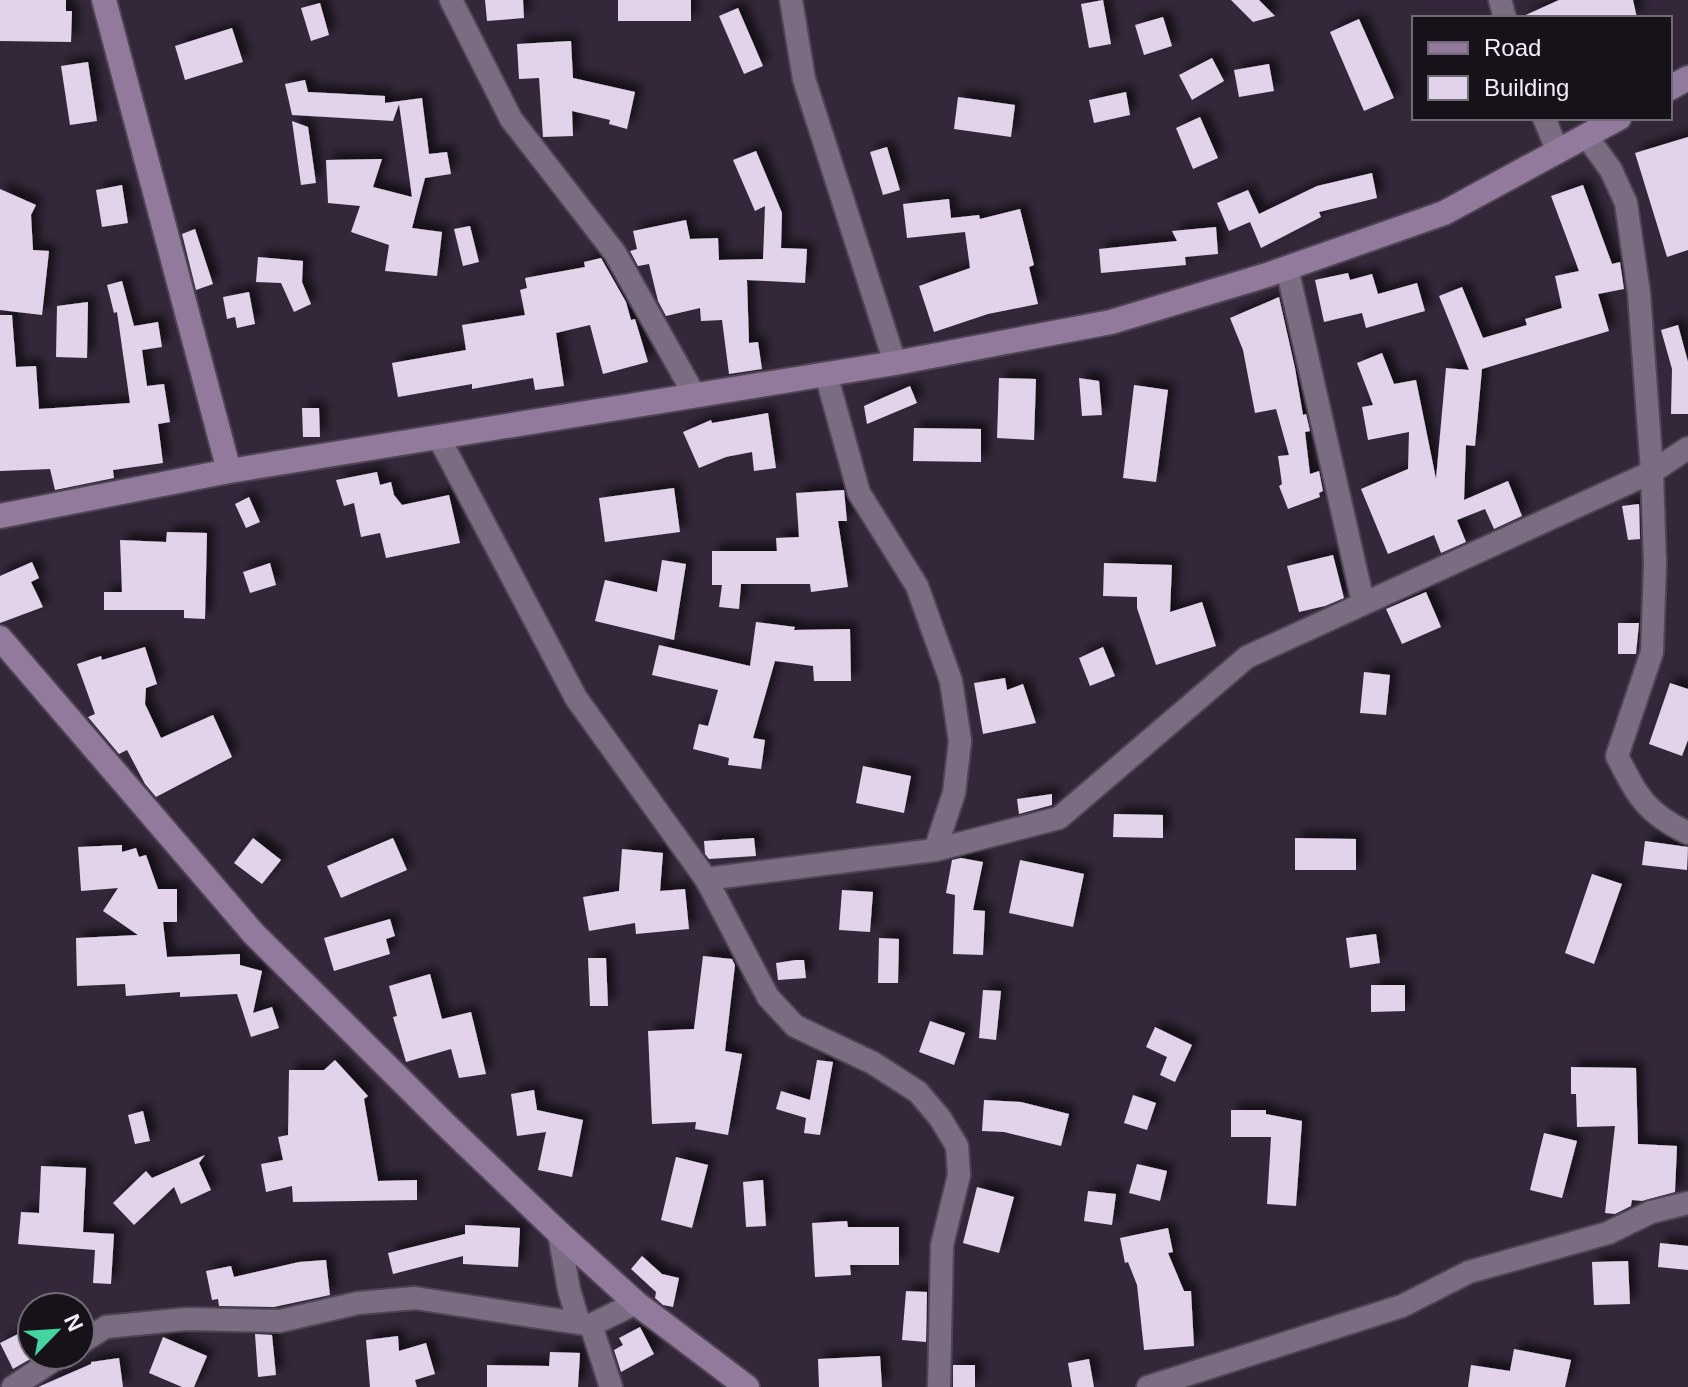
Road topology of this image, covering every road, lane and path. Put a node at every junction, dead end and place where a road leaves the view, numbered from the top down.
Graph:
1 (104, 0) edge
2 (451, 0) edge
3 (791, 0) edge
4 (1545, 120) edge
5 (1616, 120) edge
6 (1587, 137) junction
7 (1558, 152) junction
8 (1287, 268) junction
9 (895, 363) junction
10 (826, 374) junction
11 (695, 396) junction
12 (439, 438) junction
13 (1688, 448) edge
14 (229, 471) junction
15 (1652, 472) junction
16 (0, 516) edge
17 (1363, 602) junction
18 (0, 638) edge
19 (1688, 833) edge
20 (935, 850) junction
21 (706, 879) junction
22 (1688, 1203) edge
23 (559, 1233) junction
24 (636, 1303) junction
25 (585, 1324) junction
26 (96, 1333) edge
27 (37, 1371) edge
28 (1200, 1379) edge
29 (13, 1387) edge
30 (611, 1387) edge
31 (747, 1387) edge
32 (939, 1387) edge
33 (1148, 1387) edge

1 - 14 street
2 - 11 street
3 - 9 street
4 - 7 street
5 - 6 street
6 - 7 street
6 - 15 street
7 - 8 street
8 - 9 street
8 - 17 street
9 - 10 street
10 - 11 street
10 - 20 street
11 - 12 street
12 - 14 street
12 - 21 street
13 - 15 street
14 - 16 street
15 - 17 street
15 - 19 street
17 - 20 street
18 - 23 street
20 - 21 street
21 - 32 street
22 - 28 street
23 - 24 street
23 - 25 street
24 - 25 street
24 - 31 street
25 - 26 street
25 - 30 street
27 - 29 street
28 - 33 street

